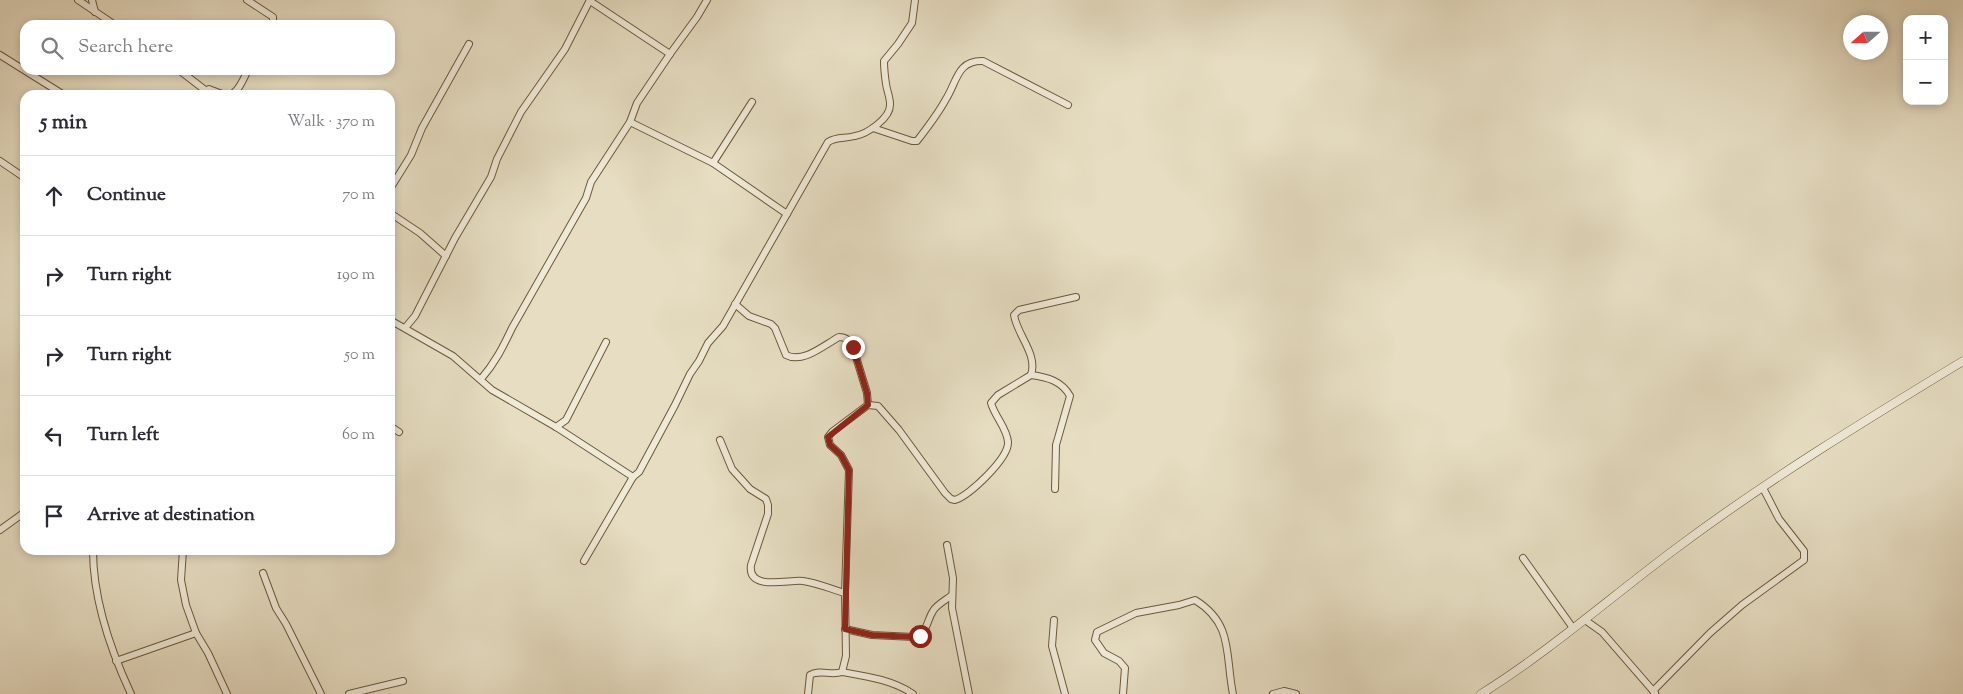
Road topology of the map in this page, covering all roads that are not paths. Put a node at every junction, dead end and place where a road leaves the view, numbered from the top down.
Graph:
1 (78, 0) edge
2 (92, 0) edge
3 (247, 0) edge
4 (590, 0) edge
5 (707, 0) edge
6 (915, 0) edge
7 (95, 12) junction
8 (107, 20) edge
9 (273, 20) edge
10 (469, 44) dead end
11 (670, 54) junction
12 (0, 55) edge
13 (20, 68) edge
14 (32, 75) edge
15 (184, 75) edge
16 (245, 75) edge
17 (56, 90) edge
18 (200, 90) edge
19 (237, 90) edge
20 (752, 102) dead end
21 (1068, 105) dead end
22 (630, 122) junction
23 (873, 128) junction
24 (0, 161) edge
25 (713, 163) junction
26 (20, 175) edge
27 (395, 181) edge
28 (787, 214) junction
29 (395, 216) edge
30 (446, 256) junction
31 (1076, 297) dead end
32 (735, 304) junction
33 (395, 323) edge
34 (405, 328) junction
35 (606, 342) dead end
36 (1963, 361) edge
37 (1032, 375) junction
38 (481, 378) junction
39 (868, 405) junction
40 (556, 427) junction
41 (395, 429) edge
42 (399, 432) dead end
43 (720, 440) dead end
44 (633, 477) junction
45 (1763, 488) junction
46 (1055, 489) dead end
47 (20, 516) edge
48 (0, 530) edge
49 (947, 545) dead end
50 (92, 555) edge
51 (183, 555) edge
52 (1523, 558) dead end
53 (584, 561) dead end
54 (263, 573) dead end
55 (845, 593) junction
56 (952, 595) junction
57 (1054, 620) dead end
58 (1585, 620) junction
59 (1573, 628) junction
60 (845, 629) junction
61 (196, 633) junction
62 (116, 661) junction
63 (842, 672) junction
64 (403, 681) dead end
65 (1654, 692) edge
66 (131, 694) edge
67 (227, 694) edge
68 (321, 694) edge
69 (348, 694) edge
70 (808, 694) edge
71 (913, 694) edge
72 (969, 694) edge
73 (1065, 694) edge
74 (1123, 694) edge
75 (1233, 694) edge
76 (1273, 694) edge
77 (1296, 694) edge
78 (1481, 694) edge

1 - 7 street
2 - 7 street
3 - 9 street
4 - 11 street
4 - 30 street
5 - 11 street
6 - 23 street
7 - 8 street
10 - 27 street
11 - 22 street
12 - 13 street
14 - 17 street
15 - 18 street
16 - 19 street
20 - 25 street
21 - 23 street
22 - 25 street
22 - 38 street
23 - 28 street
24 - 26 street
25 - 28 street
28 - 32 street
29 - 30 street
30 - 34 street
31 - 37 street
32 - 39 street
32 - 44 street
33 - 34 street
34 - 38 street
35 - 40 street
36 - 45 street
37 - 39 street
37 - 46 street
38 - 40 street
39 - 55 street
40 - 44 street
41 - 42 street
43 - 55 street
44 - 53 street
45 - 58 street
45 - 65 street
47 - 48 street
49 - 56 street
50 - 62 street
51 - 61 street
52 - 59 street
54 - 68 street
55 - 60 street
56 - 60 street
56 - 72 street
57 - 73 street
58 - 59 street
58 - 65 street
59 - 78 street
60 - 63 street
61 - 62 street
61 - 67 street
62 - 66 street
63 - 70 street
63 - 71 street
64 - 69 street
74 - 75 street
76 - 77 street

